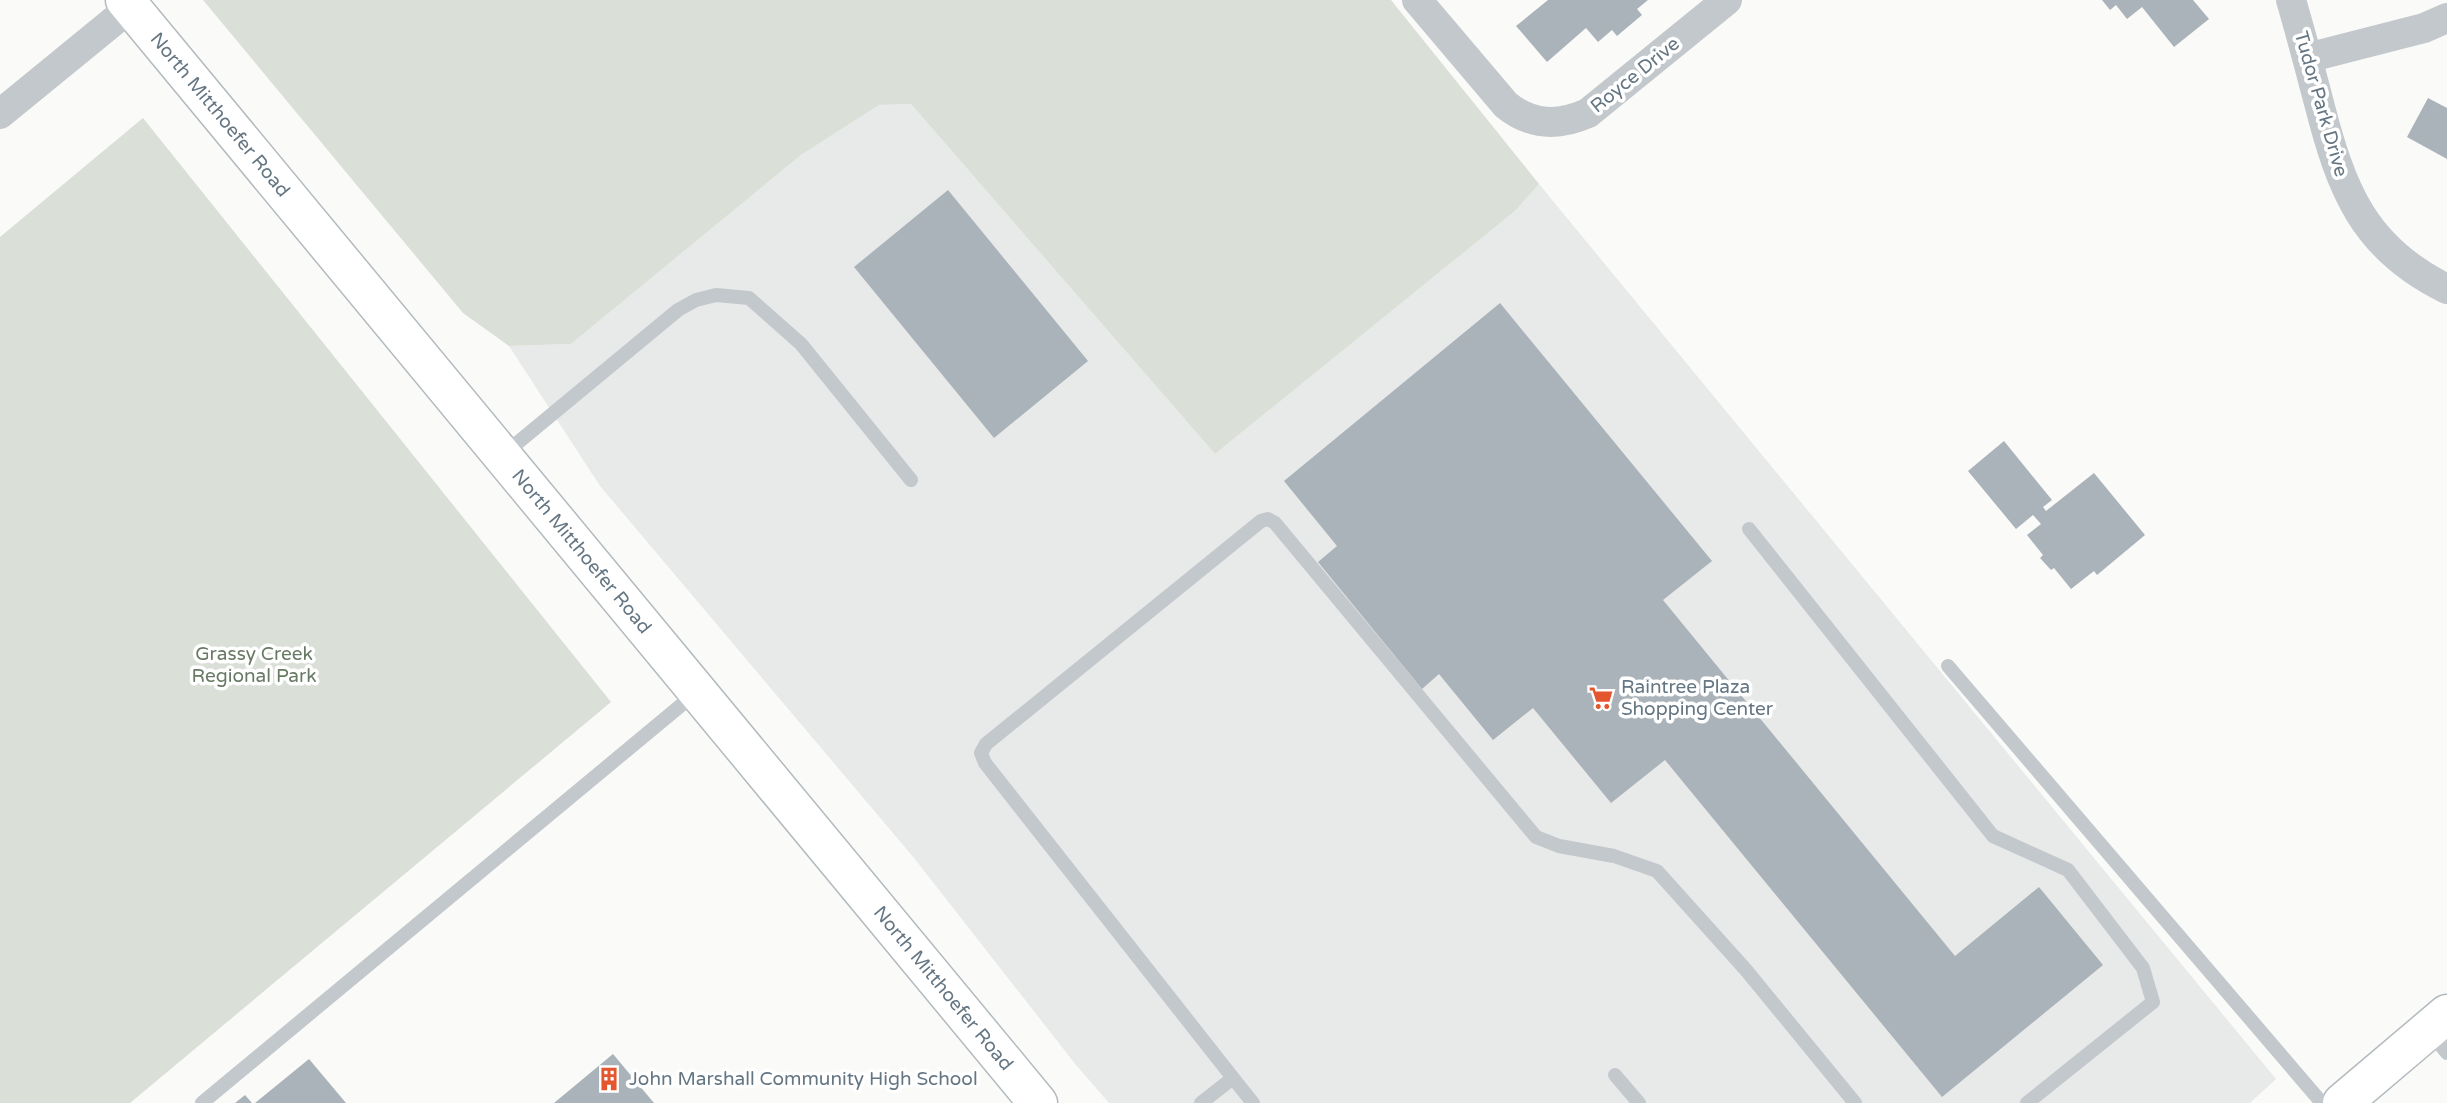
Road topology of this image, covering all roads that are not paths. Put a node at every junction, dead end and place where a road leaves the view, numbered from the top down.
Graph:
1 (1417, 0) edge
2 (1727, 0) edge
3 (2291, 0) edge
4 (128, 4) edge
5 (2447, 18) edge
6 (2307, 58) junction
7 (0, 114) edge
8 (2447, 289) edge
9 (502, 455) junction
10 (911, 480) dead end
11 (1749, 529) dead end
12 (1948, 666) dead end
13 (698, 691) junction
14 (2441, 1032) edge
15 (1615, 1075) dead end
16 (1233, 1078) junction
17 (202, 1103) edge
18 (1038, 1103) edge
19 (1201, 1103) edge
20 (1254, 1103) edge
21 (1639, 1103) edge
22 (1854, 1103) edge
23 (2027, 1103) edge
24 (2322, 1103) edge
25 (2342, 1103) edge

1 - 2 street, Royce Drive
3 - 6 street, Tudor Park Drive
4 - 7 street
4 - 9 main road, North Mitthoefer Road
5 - 6 street
6 - 8 street, Tudor Park Drive
9 - 10 lane
9 - 13 main road, North Mitthoefer Road
11 - 23 lane
12 - 24 lane
13 - 17 lane
13 - 18 main road, North Mitthoefer Road
14 - 25 main road
15 - 21 lane
16 - 19 lane
16 - 20 lane
16 - 22 lane

